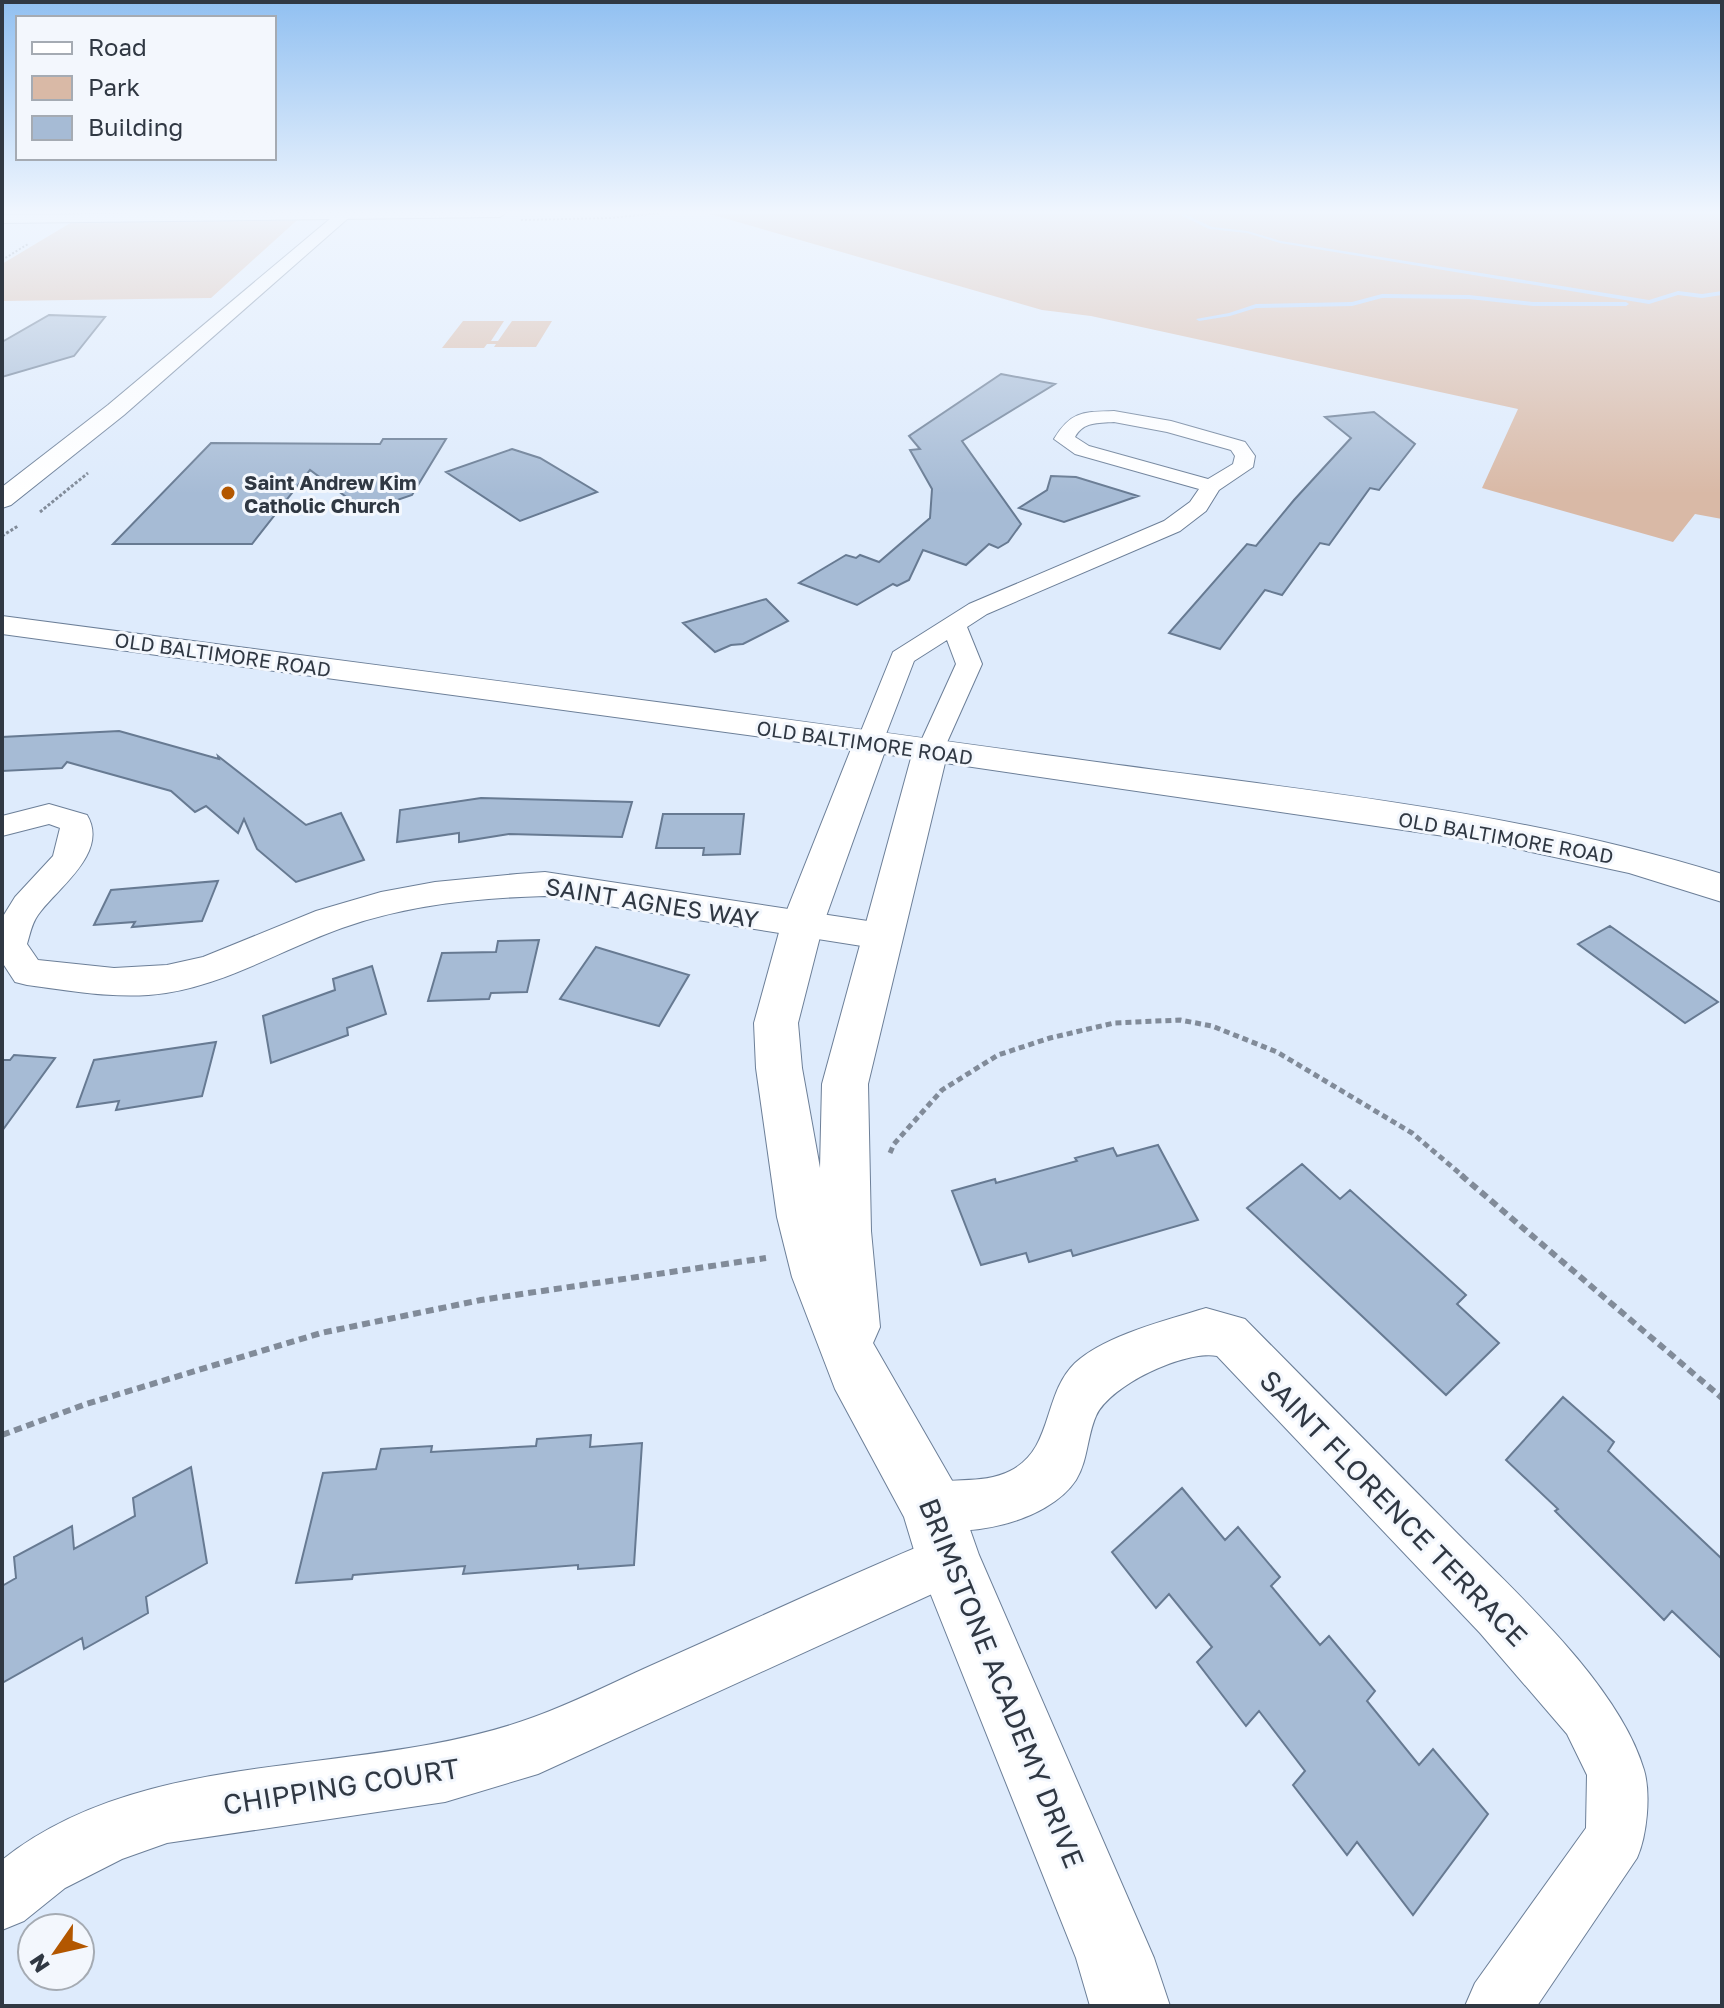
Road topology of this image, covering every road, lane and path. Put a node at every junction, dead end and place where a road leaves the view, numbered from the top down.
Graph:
1 (236, 307) edge
2 (1211, 486) junction
3 (2, 500) edge
4 (2, 625) edge
5 (954, 625) junction
6 (871, 741) junction
7 (930, 752) junction
8 (2, 826) edge
9 (1722, 888) edge
10 (802, 925) junction
11 (881, 936) junction
12 (8, 957) edge
13 (888, 1158) dead end
14 (810, 1243) junction
15 (855, 1369) junction
16 (1722, 1398) edge
17 (2, 1435) edge
18 (940, 1533) junction
19 (2, 1899) edge
20 (1130, 2006) edge
21 (1498, 2006) edge

1 - 3 street
2 - 2 street
2 - 5 street
4 - 6 street, OLD BALTIMORE ROAD
5 - 6 street
5 - 7 street
6 - 7 street, OLD BALTIMORE ROAD
6 - 10 street, BRIMSTONE ACADEMY DRIVE
7 - 9 street, OLD BALTIMORE ROAD
7 - 11 street, BRIMSTONE ACADEMY DRIVE
8 - 12 street, SAINT AGNES WAY
10 - 11 street, SAINT AGNES WAY
10 - 12 street, SAINT AGNES WAY
10 - 14 street, BRIMSTONE ACADEMY DRIVE
11 - 15 street, BRIMSTONE ACADEMY DRIVE
13 - 16 path
14 - 15 street, BRIMSTONE ACADEMY DRIVE
14 - 17 path
15 - 18 street, BRIMSTONE ACADEMY DRIVE
18 - 19 street, CHIPPING COURT
18 - 20 street, BRIMSTONE ACADEMY DRIVE
18 - 21 street, SAINT FLORENCE TERRACE

